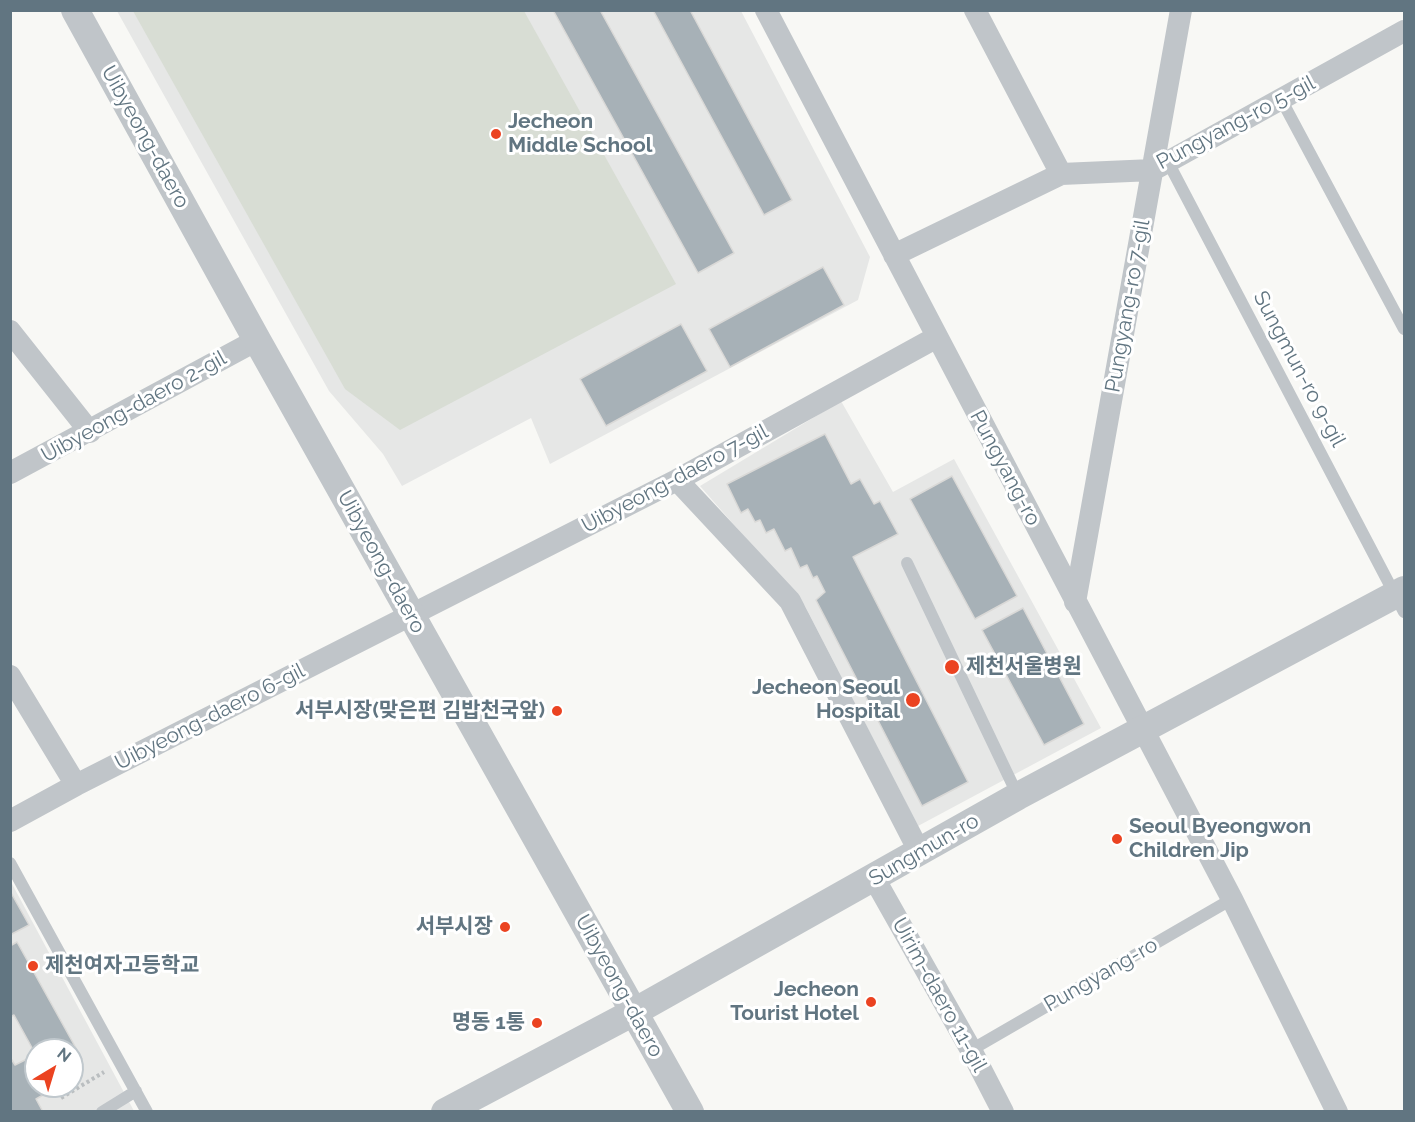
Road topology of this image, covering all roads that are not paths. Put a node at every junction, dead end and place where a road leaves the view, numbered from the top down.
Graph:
1 (75, 10) edge
2 (766, 10) edge
3 (781, 10) edge
4 (975, 10) edge
5 (1182, 10) edge
6 (1404, 31) edge
7 (780, 36) junction
8 (1281, 99) junction
9 (1160, 166) junction
10 (1061, 174) junction
11 (894, 255) junction
12 (1404, 328) edge
13 (10, 331) edge
14 (937, 338) junction
15 (256, 340) junction
16 (90, 432) junction
17 (10, 473) edge
18 (677, 480) junction
19 (907, 563) dead end
20 (1401, 599) edge
21 (1075, 602) junction
22 (411, 616) junction
23 (10, 676) edge
24 (1144, 730) junction
25 (76, 785) junction
26 (1018, 796) junction
27 (10, 821) edge
28 (920, 853) junction
29 (10, 863) edge
30 (874, 878) junction
31 (1232, 899) junction
32 (634, 1012) junction
33 (971, 1050) junction
34 (136, 1091) junction
35 (102, 1112) edge
36 (147, 1112) edge
37 (445, 1112) edge
38 (690, 1112) edge
39 (1003, 1112) edge
40 (1337, 1112) edge

1 - 15 street, Uibyeong-daero
2 - 7 street, Pungyang-ro
3 - 7 lane, Pungyang-ro
4 - 10 street
5 - 9 street, Pungyang-ro 7-gil
6 - 8 street, Pungyang-ro 5-gil
7 - 11 street, Pungyang-ro
8 - 9 street, Pungyang-ro 5-gil
8 - 12 lane
9 - 10 street, Pungyang-ro 5-gil
9 - 20 lane, Sungmun-ro 9-gil
9 - 21 street, Pungyang-ro 7-gil
10 - 11 street, Pungyang-ro 5-gil
11 - 14 street, Pungyang-ro
13 - 16 street
14 - 18 street, Uibyeong-daero 7-gil
14 - 21 street, Pungyang-ro
15 - 16 street, Uibyeong-daero 2-gil
15 - 22 street, Uibyeong-daero
16 - 17 street, Uibyeong-daero 2-gil
18 - 22 street, Uibyeong-daero 7-gil
18 - 28 street
19 - 26 lane
20 - 24 street, Sungmun-ro
21 - 24 street, Pungyang-ro
22 - 25 street, Uibyeong-daero 6-gil
22 - 32 street, Uibyeong-daero
23 - 25 street
24 - 26 street, Sungmun-ro
24 - 31 street, Pungyang-ro
25 - 27 street, Uibyeong-daero 6-gil
26 - 28 street, Sungmun-ro
28 - 30 street, Sungmun-ro
29 - 34 lane
30 - 32 street, Sungmun-ro
30 - 33 street, Uirim-daero 11-gil
31 - 33 lane, Pungyang-ro
31 - 40 street, Pungyang-ro
32 - 37 street, Sungmun-ro
32 - 38 street, Uibyeong-daero
33 - 39 street, Uirim-daero 11-gil
34 - 35 lane
34 - 36 lane

